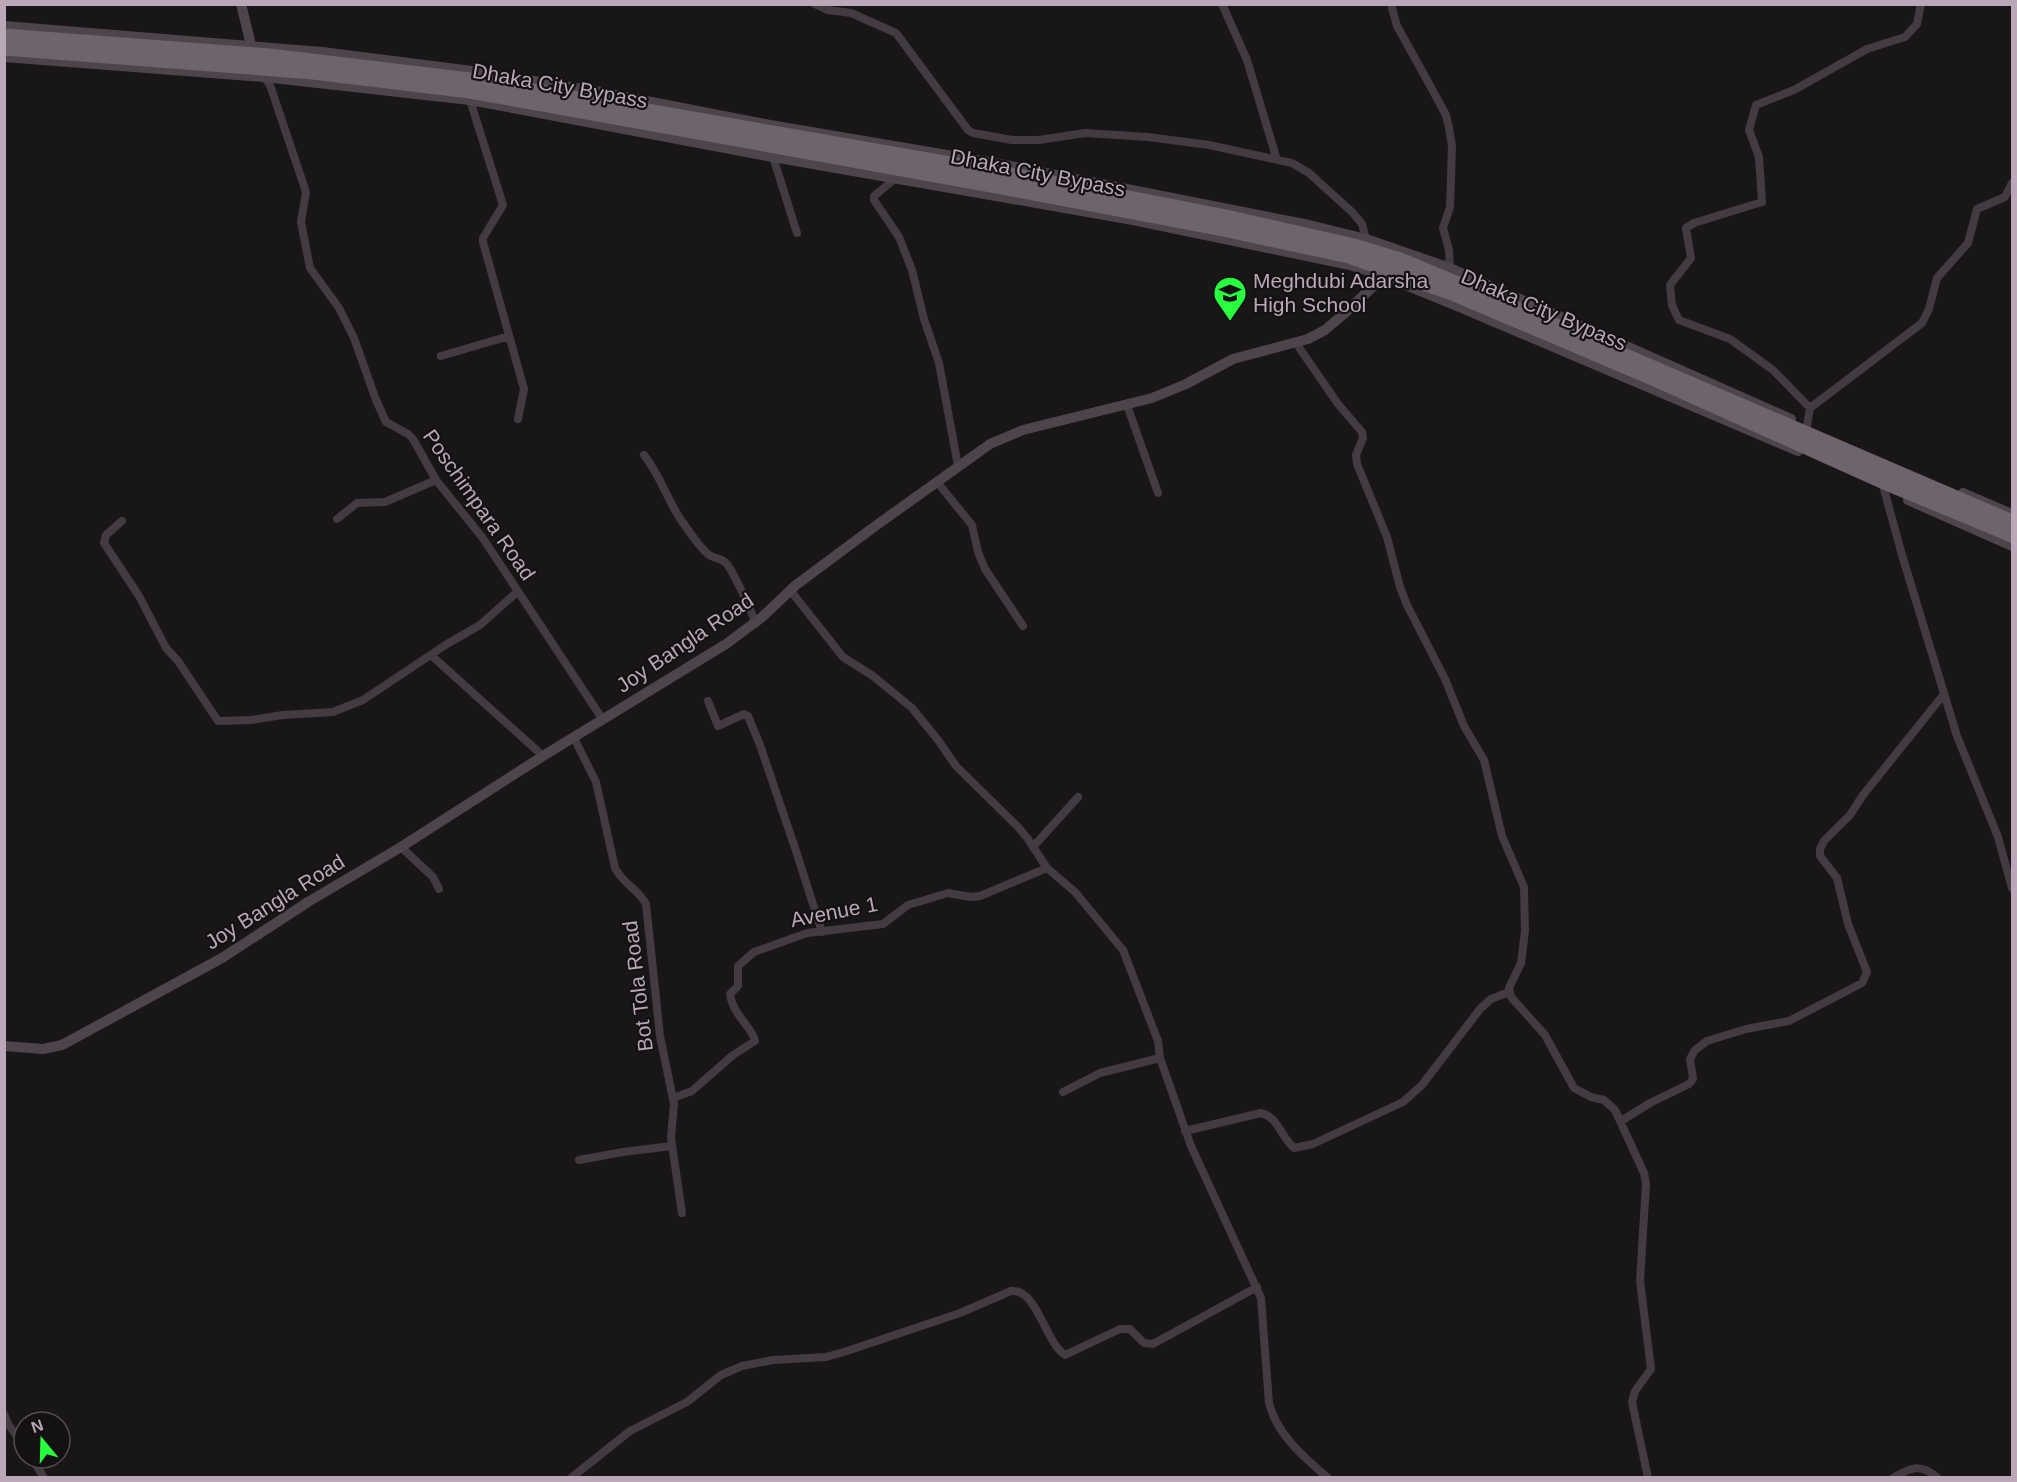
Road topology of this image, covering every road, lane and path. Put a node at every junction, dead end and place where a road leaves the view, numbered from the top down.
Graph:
1 (241, 4) edge
2 (815, 4) edge
3 (1222, 4) edge
4 (1391, 4) edge
5 (1921, 4) edge
6 (4, 26) edge
7 (4, 36) edge
8 (251, 45) junction
9 (4, 48) edge
10 (4, 57) edge
11 (264, 77) junction
12 (470, 100) junction
13 (773, 157) junction
14 (1277, 160) junction
15 (896, 178) junction
16 (2013, 183) edge
17 (797, 233) dead end
18 (1366, 239) junction
19 (1450, 268) junction
20 (1384, 276) junction
21 (509, 336) junction
22 (1296, 343) junction
23 (441, 356) dead end
24 (1127, 405) junction
25 (1810, 408) junction
26 (518, 419) dead end
27 (1807, 426) junction
28 (644, 455) dead end
29 (958, 466) junction
30 (436, 480) junction
31 (937, 482) junction
32 (1884, 489) junction
33 (1158, 493) dead end
34 (2013, 514) edge
35 (337, 519) dead end
36 (122, 521) dead end
37 (2013, 522) edge
38 (2013, 535) edge
39 (2013, 546) edge
40 (790, 590) junction
41 (517, 592) junction
42 (756, 623) junction
43 (1023, 626) dead end
44 (432, 656) junction
45 (1944, 694) junction
46 (708, 701) dead end
47 (603, 720) junction
48 (574, 738) junction
49 (543, 756) junction
50 (1078, 797) dead end
51 (1033, 847) junction
52 (401, 848) junction
53 (1047, 868) junction
54 (439, 888) dead end
55 (2013, 888) edge
56 (822, 932) junction
57 (1509, 992) junction
58 (4, 1046) edge
59 (1161, 1058) junction
60 (1063, 1092) dead end
61 (673, 1098) junction
62 (1621, 1121) junction
63 (1185, 1131) junction
64 (672, 1146) junction
65 (579, 1160) dead end
66 (681, 1213) dead end
67 (1257, 1287) junction
68 (4, 1414) edge
69 (12, 1430) edge
70 (571, 1478) edge
71 (1328, 1478) edge
72 (1648, 1478) edge
73 (1893, 1478) edge
74 (1938, 1478) edge

1 - 8 main road
2 - 14 street
3 - 14 street
4 - 19 street
5 - 25 street
6 - 8 main road
7 - 37 highway, Dhaka City Bypass
8 - 18 main road
9 - 38 highway, Dhaka City Bypass
10 - 11 main road
11 - 12 main road
11 - 30 street, Poschimpara Road
12 - 13 main road
12 - 21 street
13 - 15 main road
13 - 17 street
14 - 18 street
15 - 20 main road
15 - 29 street
16 - 25 street
18 - 19 main road
19 - 27 main road
20 - 22 main road, Joy Bangla Road
20 - 32 main road
21 - 23 street
21 - 26 street
22 - 24 main road, Joy Bangla Road
22 - 57 street
24 - 29 main road, Joy Bangla Road
24 - 33 street
25 - 27 street
27 - 34 main road
28 - 42 street
29 - 31 main road, Joy Bangla Road
30 - 35 street
30 - 41 street, Poschimpara Road
31 - 40 main road, Joy Bangla Road
31 - 43 street
32 - 39 main road
32 - 45 street
36 - 44 street
40 - 42 main road, Joy Bangla Road
40 - 51 street
41 - 44 street
41 - 47 street, Poschimpara Road
42 - 47 main road, Joy Bangla Road
44 - 49 street
45 - 55 street
45 - 62 street
46 - 56 street
47 - 48 main road, Joy Bangla Road
48 - 49 main road, Joy Bangla Road
48 - 61 street, Bot Tola Road
49 - 52 main road, Joy Bangla Road
50 - 51 street
51 - 53 street
52 - 54 street
52 - 58 main road, Joy Bangla Road
53 - 56 street, Avenue 1
53 - 59 street
56 - 61 street, Avenue 1
57 - 62 street
57 - 63 street
59 - 60 street
59 - 63 street
61 - 64 street, Bot Tola Road
62 - 72 street
63 - 67 street
64 - 65 street
64 - 66 street, Bot Tola Road
67 - 70 street
67 - 71 street
68 - 69 street
73 - 74 street

